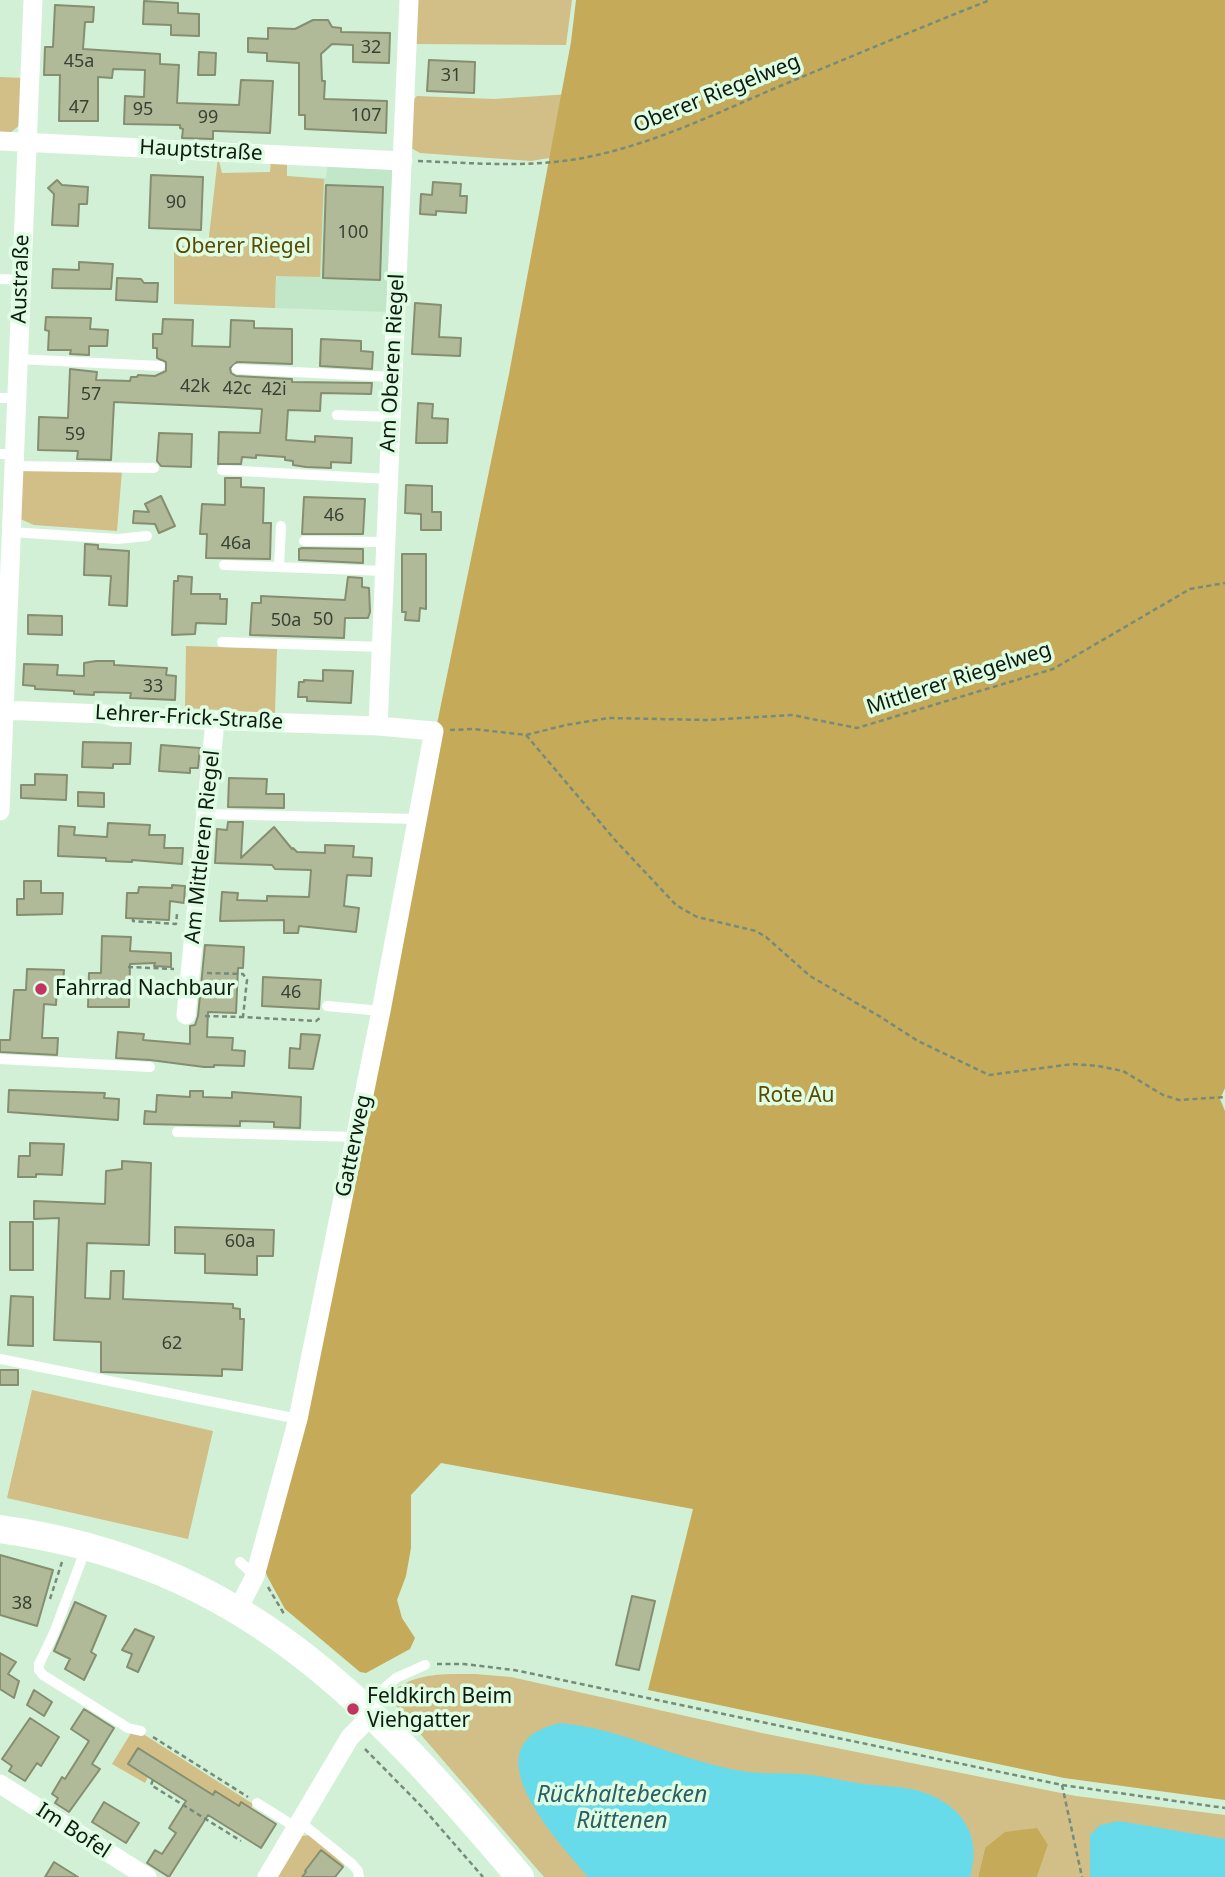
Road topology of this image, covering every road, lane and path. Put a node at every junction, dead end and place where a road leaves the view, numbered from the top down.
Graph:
1 (33, 0) edge
2 (410, 0) edge
3 (990, 0) edge
4 (0, 141) edge
5 (27, 143) junction
6 (403, 161) junction
7 (0, 279) edge
8 (21, 280) junction
9 (18, 359) junction
10 (160, 366) dead end
11 (237, 369) dead end
12 (392, 377) junction
13 (8, 398) edge
14 (337, 415) dead end
15 (390, 417) junction
16 (9, 458) edge
17 (154, 468) dead end
18 (222, 470) dead end
19 (388, 479) junction
20 (8, 522) edge
21 (281, 526) dead end
22 (147, 536) dead end
23 (304, 541) dead end
24 (386, 542) junction
25 (224, 565) dead end
26 (279, 567) junction
27 (384, 571) junction
28 (1225, 583) edge
29 (222, 642) dead end
30 (382, 647) junction
31 (2, 710) edge
32 (215, 721) junction
33 (378, 726) junction
34 (434, 730) junction
35 (526, 735) junction
36 (0, 811) edge
37 (206, 814) junction
38 (417, 819) junction
39 (177, 914) dead end
40 (133, 918) dead end
41 (182, 966) junction
42 (128, 967) dead end
43 (327, 1006) joint
44 (381, 1011) junction
45 (186, 1015) joint
46 (243, 1017) junction
47 (0, 1059) edge
48 (150, 1067) dead end
49 (1225, 1097) edge
50 (177, 1132) dead end
51 (355, 1137) junction
52 (0, 1359) edge
53 (298, 1419) junction
54 (0, 1529) edge
55 (92, 1553) junction
56 (240, 1562) dead end
57 (255, 1576) junction
58 (50, 1599) dead end
59 (238, 1609) junction
60 (425, 1665) joint
61 (367, 1711) junction
62 (141, 1731) joint
63 (358, 1743) dead end
64 (153, 1780) dead end
65 (0, 1784) edge
66 (1062, 1785) junction
67 (189, 1802) dead end
68 (257, 1803) joint
69 (186, 1807) junction
70 (1225, 1808) edge
71 (298, 1825) junction
72 (241, 1841) dead end
73 (146, 1877) edge
74 (267, 1877) edge
75 (359, 1877) edge
76 (484, 1877) edge
77 (520, 1877) edge
78 (1082, 1877) edge

1 - 5 street, Austraße
2 - 6 street, Am Oberen Riegel
3 - 6 path, Oberer Riegelweg
4 - 5 street, Hauptstraße
5 - 6 street, Hauptstraße
5 - 8 street, Austraße
6 - 12 street, Am Oberen Riegel
7 - 8 lane
8 - 9 street, Austraße
9 - 10 lane
9 - 13 street, Austraße
11 - 12 lane
12 - 15 street, Am Oberen Riegel
13 - 16 street, Austraße
14 - 15 lane
15 - 19 street, Am Oberen Riegel
16 - 17 lane
16 - 20 street, Austraße
18 - 19 lane
19 - 24 street, Am Oberen Riegel
20 - 22 lane
20 - 31 street, Austraße
21 - 26 lane
23 - 24 lane
24 - 27 street, Am Oberen Riegel
25 - 26 lane
26 - 27 lane
27 - 30 street, Am Oberen Riegel
28 - 35 path, Mittlerer Riegelweg
29 - 30 lane
30 - 33 street, Am Oberen Riegel
31 - 32 street, Lehrer-Frick-Straße
31 - 36 street, Austraße
32 - 33 street, Lehrer-Frick-Straße
32 - 37 street, Am Mittleren Riegel
33 - 34 street
34 - 35 path, Mittlerer Riegelweg
34 - 38 street, Gatterweg
35 - 49 path
37 - 38 lane
37 - 41 street, Am Mittleren Riegel
38 - 44 street, Gatterweg
39 - 40 path
41 - 42 path
41 - 45 street, Am Mittleren Riegel
41 - 46 path
43 - 44 lane
43 - 46 path
44 - 51 street, Gatterweg
45 - 46 path
47 - 48 lane
50 - 51 lane
51 - 53 street, Gatterweg
52 - 53 lane
53 - 57 street, Gatterweg
54 - 55 main road
55 - 58 path
55 - 59 main road
55 - 62 lane
56 - 57 lane
57 - 59 street, Gatterweg
59 - 61 main road
60 - 61 lane
60 - 66 path
61 - 71 street
61 - 77 main road
62 - 68 path
63 - 76 path
64 - 69 path
65 - 73 street, Im Bofel
66 - 70 path
66 - 78 path
67 - 69 path
68 - 71 lane
69 - 72 path
71 - 74 street
71 - 75 lane

